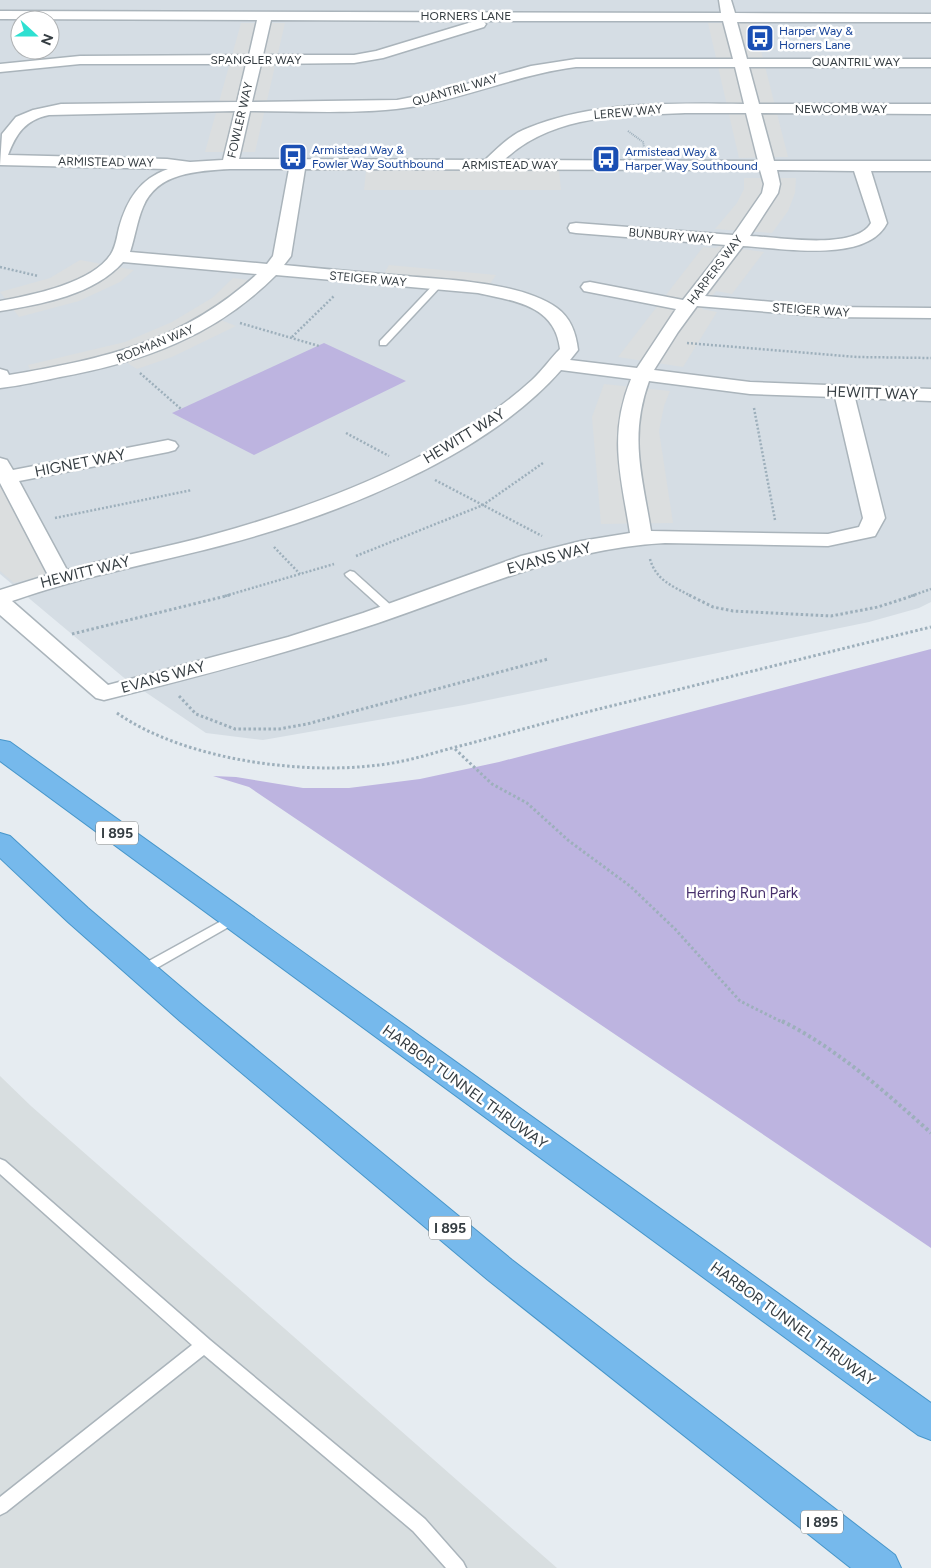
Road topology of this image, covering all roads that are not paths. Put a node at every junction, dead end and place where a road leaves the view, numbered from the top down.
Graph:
1 (725, 0) edge
2 (0, 15) edge
3 (265, 16) junction
4 (506, 16) junction
5 (729, 16) junction
6 (931, 18) edge
7 (254, 60) junction
8 (740, 61) junction
9 (931, 63) edge
10 (0, 68) edge
11 (243, 107) junction
12 (751, 109) junction
13 (931, 109) edge
14 (0, 155) edge
15 (0, 160) edge
16 (230, 164) junction
17 (298, 165) junction
18 (489, 165) junction
19 (767, 165) junction
20 (861, 166) junction
21 (931, 166) edge
22 (190, 168) junction
23 (576, 228) dead end
24 (738, 241) junction
25 (119, 256) junction
26 (271, 270) junction
27 (438, 285) junction
28 (590, 287) dead end
29 (690, 303) junction
30 (0, 306) edge
31 (931, 313) edge
32 (383, 343) dead end
33 (558, 364) junction
34 (642, 374) junction
35 (0, 380) edge
36 (843, 392) junction
37 (931, 395) edge
38 (168, 446) dead end
39 (5, 470) edge
40 (641, 538) junction
41 (350, 574) dead end
42 (61, 578) junction
43 (0, 598) edge
44 (0, 603) edge
45 (390, 610) junction
46 (0, 748) edge
47 (0, 842) edge
48 (234, 918) junction
49 (143, 970) junction
50 (0, 1165) edge
51 (204, 1345) junction
52 (931, 1424) edge
53 (0, 1508) edge
54 (457, 1568) edge
55 (881, 1568) edge

1 - 5 street, HARPERS WAY
2 - 3 street, HORNERS LANE
3 - 4 street, HORNERS LANE
3 - 7 street, FOWLER WAY
4 - 5 street, HORNERS LANE
4 - 7 street, SPANGLER WAY
5 - 6 street, HORNERS LANE
5 - 8 street, HARPERS WAY
7 - 10 street, SPANGLER WAY
7 - 11 street, FOWLER WAY
8 - 9 street, QUANTRIL WAY
8 - 11 street, QUANTRIL WAY
8 - 12 street, HARPERS WAY
11 - 14 street, QUANTRIL WAY
11 - 16 street, FOWLER WAY
12 - 13 street, NEWCOMB WAY
12 - 18 street, LEREW WAY
12 - 19 street, HARPERS WAY
15 - 22 street, ARMISTEAD WAY
16 - 17 street, ARMISTEAD WAY
16 - 22 street, ARMISTEAD WAY
17 - 18 street, ARMISTEAD WAY
17 - 26 street, RODMAN WAY
18 - 19 street, ARMISTEAD WAY
19 - 20 street, ARMISTEAD WAY
19 - 24 street, HARPERS WAY
20 - 21 street, ARMISTEAD WAY
20 - 24 street, BUNBURY WAY
22 - 25 street
23 - 24 street, BUNBURY WAY
24 - 29 street, HARPERS WAY
25 - 26 street, STEIGER WAY
25 - 30 street
26 - 27 street, STEIGER WAY
26 - 35 street, RODMAN WAY
27 - 32 lane
27 - 33 street, STEIGER WAY
28 - 29 street, STEIGER WAY
29 - 31 street, STEIGER WAY
29 - 34 street, HARPERS WAY
33 - 34 street, HEWITT WAY
33 - 42 street, HEWITT WAY
34 - 36 street, HEWITT WAY
34 - 40 street, HARPERS WAY
36 - 37 street, HEWITT WAY
36 - 40 street, EVANS WAY
38 - 39 street, HIGNET WAY
39 - 42 street
40 - 45 street, EVANS WAY
41 - 45 lane
42 - 43 street, HEWITT WAY
44 - 45 street, EVANS WAY
46 - 48 highway, HARBOR TUNNEL THRUWAY / I 895
47 - 49 highway, I 895
48 - 49 lane
48 - 52 highway, HARBOR TUNNEL THRUWAY / I 895
49 - 55 highway, I 895
50 - 51 lane
51 - 53 lane
51 - 54 lane

